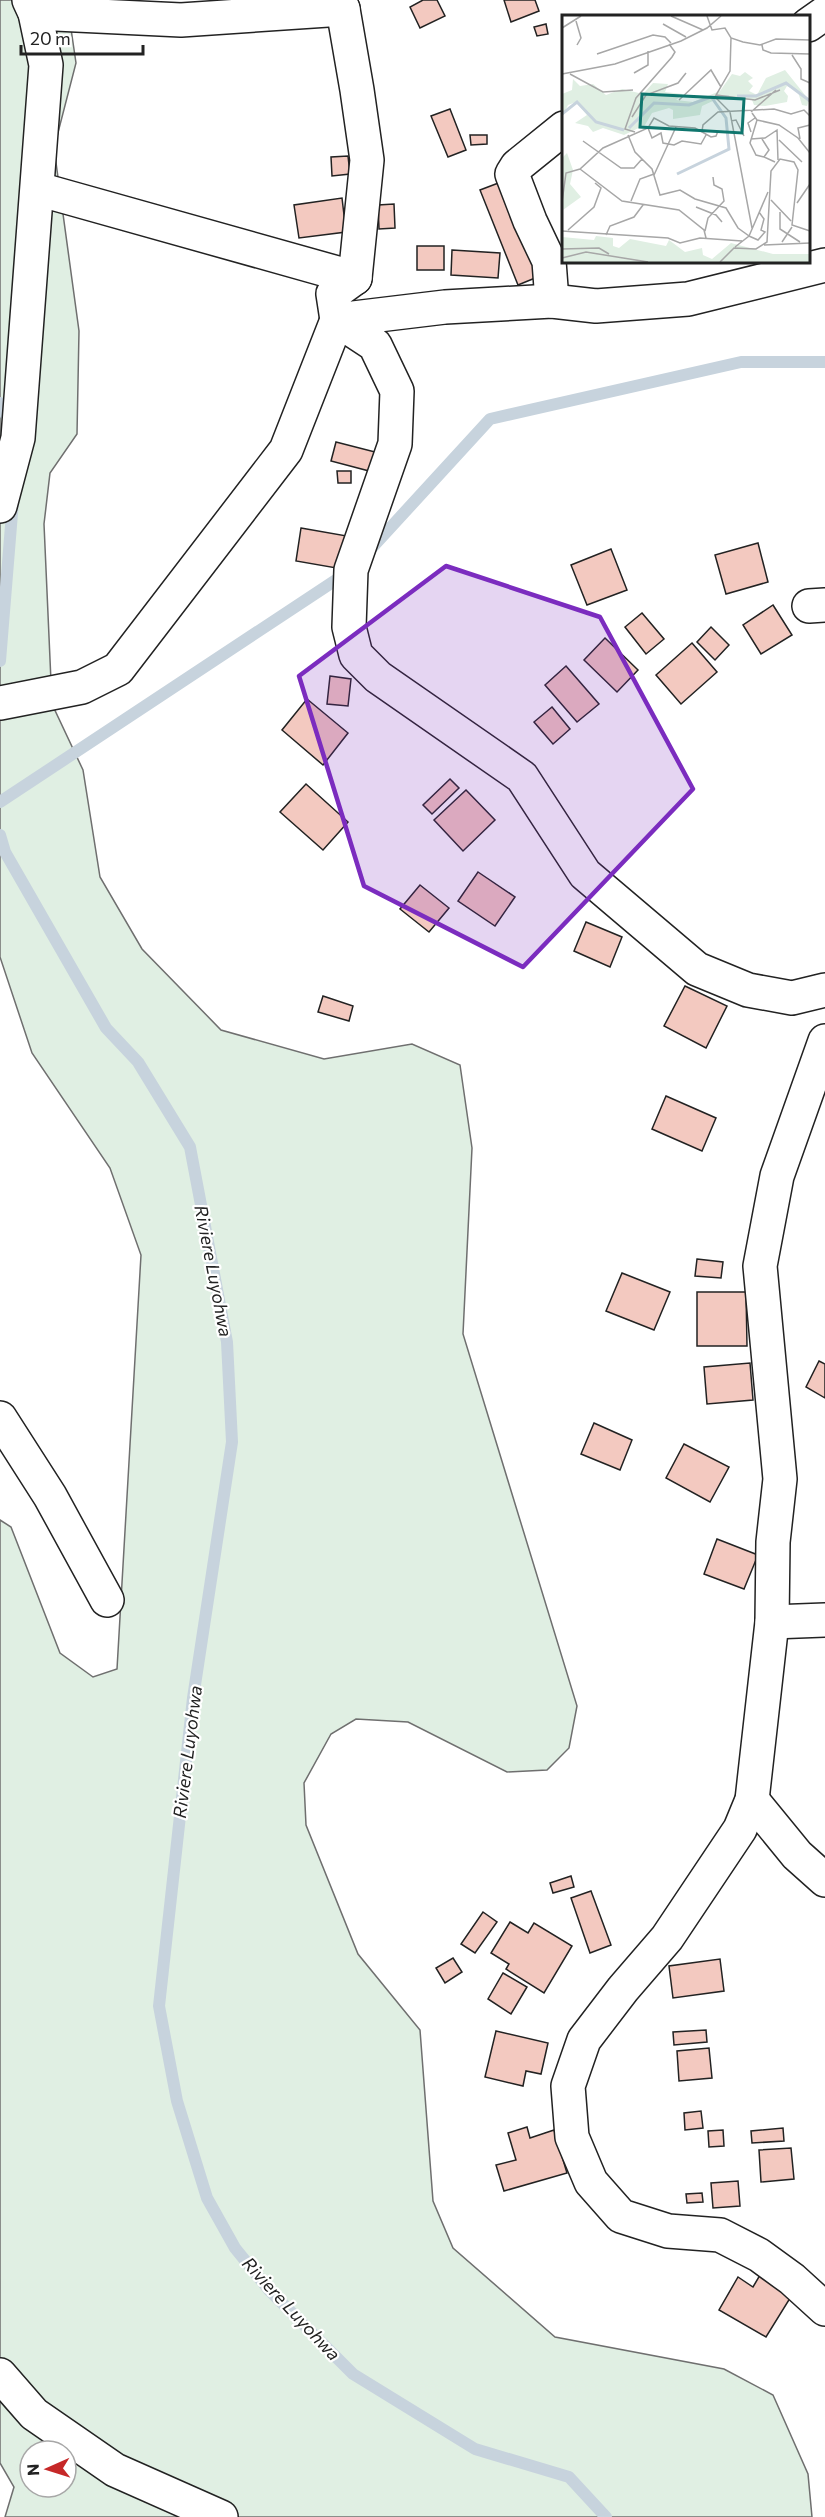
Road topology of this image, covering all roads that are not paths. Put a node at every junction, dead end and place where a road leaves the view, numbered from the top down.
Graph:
1 (341, 5) edge
2 (32, 7) edge
3 (825, 13) edge
4 (810, 24) edge
5 (562, 130) edge
6 (38, 189) junction
7 (825, 265) edge
8 (355, 278) junction
9 (552, 301) junction
10 (337, 320) junction
11 (0, 506) edge
12 (0, 703) edge
13 (825, 990) edge
14 (825, 1041) edge
15 (0, 1418) edge
16 (107, 1600) dead end
17 (825, 1620) edge
18 (772, 1622) junction
19 (752, 1800) junction
20 (825, 1880) edge
21 (825, 2309) edge
22 (0, 2374) edge
23 (221, 2517) edge

1 - 2 street
1 - 8 street
2 - 6 street
3 - 4 street
5 - 9 street
6 - 8 street
6 - 11 street
7 - 9 street
8 - 10 street
9 - 10 street
10 - 12 street
10 - 13 street
14 - 18 street
15 - 16 street
17 - 18 street
18 - 19 street
19 - 20 street
19 - 21 street
22 - 23 street

